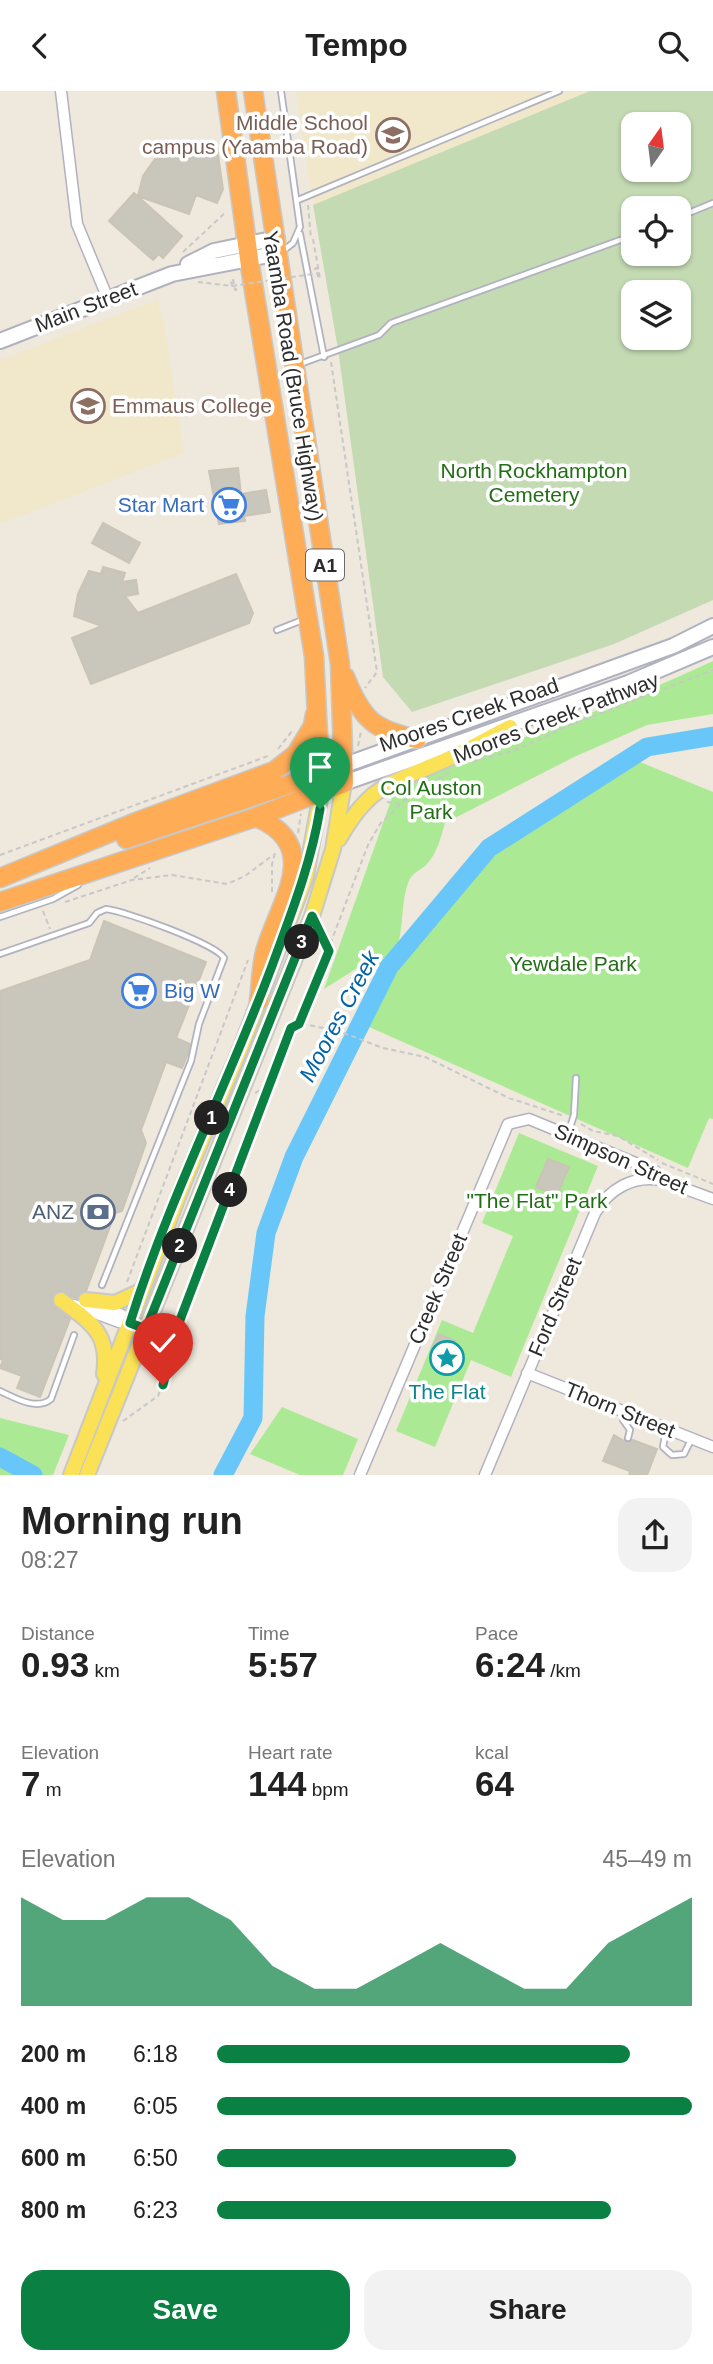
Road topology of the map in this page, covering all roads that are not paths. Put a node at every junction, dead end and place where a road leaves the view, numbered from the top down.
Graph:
1 (61, 91) edge
2 (226, 91) edge
3 (253, 91) edge
4 (281, 91) edge
5 (559, 91) edge
6 (298, 200) junction
7 (713, 203) edge
8 (691, 212) edge
9 (300, 233) junction
10 (621, 240) edge
11 (278, 245) junction
12 (248, 250) junction
13 (108, 299) junction
14 (0, 341) edge
15 (324, 357) junction
16 (296, 365) junction
17 (309, 618) junction
18 (713, 626) edge
19 (277, 631) dead end
20 (713, 647) edge
21 (340, 664) junction
22 (318, 697) junction
23 (510, 727) junction
24 (417, 739) junction
25 (345, 774) junction
26 (321, 784) junction
27 (256, 817) junction
28 (333, 849) junction
29 (112, 865) junction
30 (0, 879) edge
31 (0, 902) edge
32 (0, 917) edge
33 (0, 954) edge
34 (259, 1001) junction
35 (576, 1078) dead end
36 (529, 1119) joint
37 (568, 1135) junction
38 (661, 1180) junction
39 (713, 1199) edge
40 (102, 1285) dead end
41 (141, 1291) junction
42 (61, 1300) joint
43 (86, 1300) joint
44 (130, 1323) junction
45 (146, 1329) junction
46 (74, 1335) dead end
47 (527, 1373) junction
48 (0, 1391) edge
49 (100, 1403) junction
50 (626, 1413) junction
51 (666, 1429) junction
52 (628, 1438) dead end
53 (691, 1439) junction
54 (713, 1447) edge
55 (71, 1475) edge
56 (87, 1475) edge
57 (360, 1475) edge
58 (485, 1475) edge

1 - 13 street
2 - 12 highway, Yaamba Road (Bruce Highway) / A1
3 - 11 highway, Yaamba Road (Bruce Highway) / A1
4 - 6 lane
5 - 6 lane
6 - 9 lane
7 - 8 lane
9 - 11 lane
9 - 15 lane
10 - 15 lane
11 - 12 main road, Main Street
11 - 16 highway, Yaamba Road (Bruce Highway) / A1
12 - 13 main road, Main Street
12 - 17 highway, Yaamba Road (Bruce Highway) / A1
13 - 14 main road, Main Street
15 - 16 lane
16 - 21 highway, Yaamba Road (Bruce Highway) / A1
17 - 19 lane
17 - 22 highway, Yaamba Road (Bruce Highway) / A1
18 - 24 main road, Moores Creek Road
20 - 23 main road, Moores Creek Road
21 - 24 highway
21 - 25 highway, Yaamba Road (Bruce Highway) / A1
22 - 26 highway, Yaamba Road (Bruce Highway) / A1
22 - 30 highway, A1
23 - 25 main road, Moores Creek Road
23 - 28 main road
24 - 25 main road, Moores Creek Road
25 - 26 highway, Moores Creek Road / A1
25 - 28 main road
26 - 27 highway, Moores Creek Road / A1
26 - 30 highway, Moores Creek Road / A1
26 - 34 main road
27 - 29 highway, Moores Creek Road / A1
27 - 34 highway
28 - 45 main road
29 - 31 highway, Moores Creek Road / A1
29 - 32 lane
33 - 40 lane
34 - 41 main road
35 - 37 lane
36 - 37 street, Simpson Street
36 - 57 street, Creek Street
37 - 38 street, Simpson Street
38 - 39 street, Simpson Street
38 - 47 street, Ford Street
41 - 43 main road
41 - 44 main road
42 - 44 street
42 - 49 main road
43 - 44 street
44 - 45 main road
44 - 49 main road
45 - 56 main road
46 - 48 lane
47 - 50 street, Thorn Street
47 - 58 street, Ford Street
49 - 55 main road
50 - 51 street, Thorn Street
50 - 52 lane
51 - 53 street, Thorn Street
51 - 53 lane
53 - 54 street, Thorn Street

